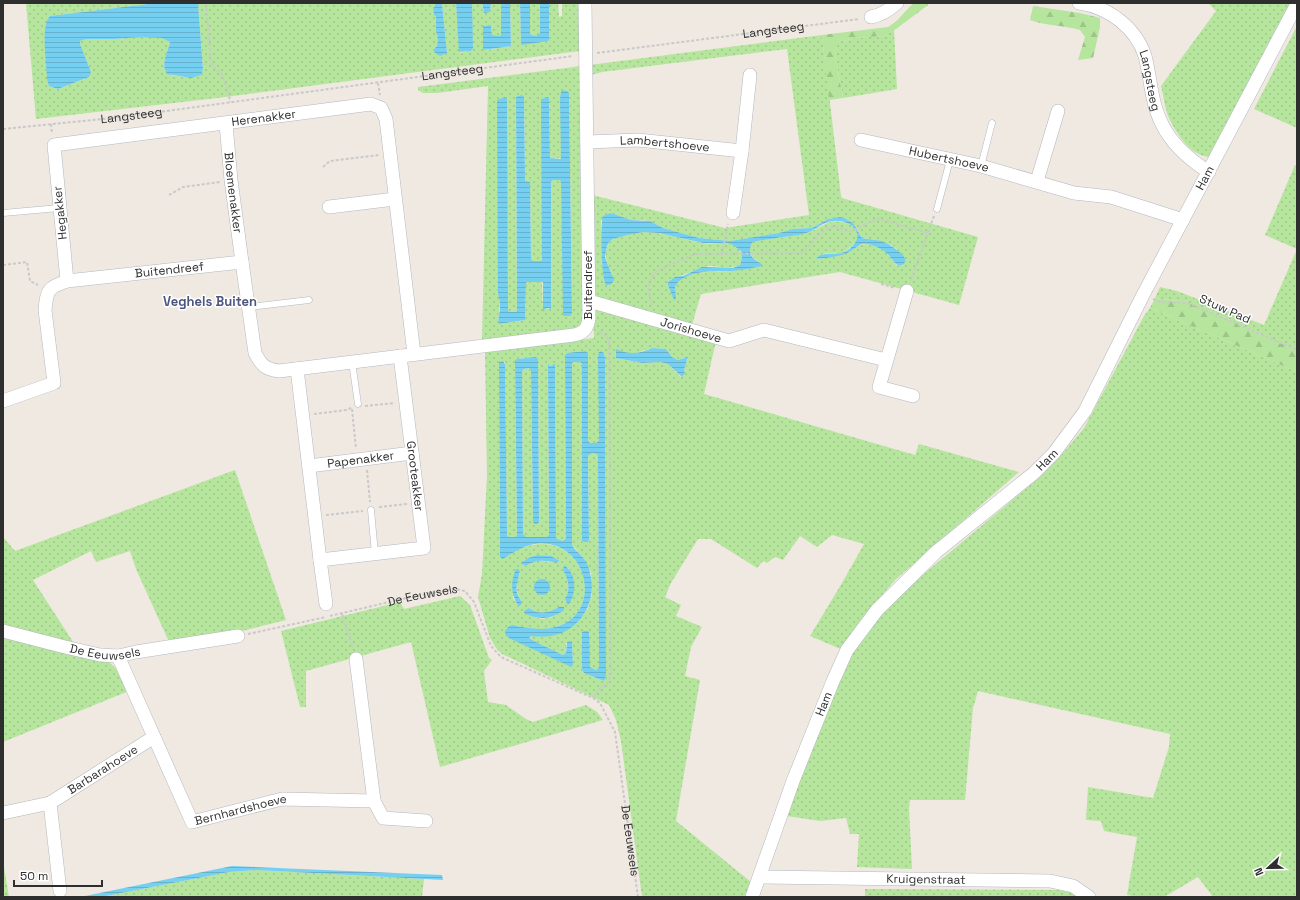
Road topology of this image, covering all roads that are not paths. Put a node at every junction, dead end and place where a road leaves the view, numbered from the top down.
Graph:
1 (585, 3) edge
2 (898, 3) edge
3 (1079, 3) edge
4 (1297, 4) edge
5 (871, 18) road end
6 (750, 75) dead end
7 (1058, 111) dead end
8 (992, 123) dead end
9 (226, 124) junction
10 (862, 140) dead end
11 (587, 142) junction
12 (54, 145) joint
13 (742, 151) junction
14 (950, 160) junction
15 (981, 166) junction
16 (1209, 172) junction
17 (1037, 181) junction
18 (395, 199) junction
19 (329, 207) dead end
20 (60, 208) junction
21 (937, 209) road end
22 (3, 213) edge
23 (733, 213) road end
24 (1183, 220) junction
25 (242, 262) junction
26 (67, 281) junction
27 (907, 291) road end
28 (309, 300) dead end
29 (589, 300) junction
30 (250, 308) junction
31 (414, 354) junction
32 (400, 356) junction
33 (886, 360) junction
34 (352, 362) junction
35 (297, 369) junction
36 (913, 396) dead end
37 (3, 401) edge
38 (358, 404) dead end
39 (412, 453) junction
40 (309, 466) junction
41 (371, 510) road end
42 (375, 554) junction
43 (320, 560) junction
44 (326, 604) dead end
45 (3, 631) edge
46 (238, 636) road end
47 (118, 656) junction
48 (356, 659) road end
49 (154, 737) junction
50 (374, 801) junction
51 (50, 802) junction
52 (3, 813) edge
53 (426, 821) dead end
54 (759, 877) junction
55 (60, 891) dead end
56 (752, 897) edge
57 (1089, 897) edge

1 - 11 street, Buitendreef
2 - 5 street
3 - 16 street, Langsteeg
4 - 16 street, Ham
6 - 13 street
7 - 17 street
8 - 15 lane
9 - 12 street, Herenakker
9 - 18 street, Herenakker
9 - 25 street, Bloemenakker
10 - 14 street, Hubertshoeve
11 - 13 street, Lambertshoeve
11 - 29 street, Buitendreef
12 - 20 street, Hegakker
13 - 23 street
14 - 15 street, Hubertshoeve
14 - 21 lane
15 - 17 street, Hubertshoeve
16 - 24 street, Ham
17 - 24 street, Hubertshoeve
18 - 19 street
18 - 31 street, Herenakker
20 - 22 lane
20 - 26 street, Hegakker
24 - 54 street, Ham
25 - 26 street, Buitendreef
25 - 30 street, Buitendreef
26 - 37 street, Buitendreef
27 - 33 street
28 - 30 lane
29 - 31 street, Buitendreef
29 - 33 street, Jorishoeve
30 - 35 street, Buitendreef
31 - 32 street, Buitendreef
32 - 34 street, Buitendreef
32 - 39 street, Grooteakker
33 - 36 street
34 - 35 street, Buitendreef
34 - 38 lane
35 - 40 street
39 - 40 street, Papenakker
39 - 42 street, Grooteakker
40 - 43 street
41 - 42 lane
42 - 43 street, Grooteakker
43 - 44 street
45 - 47 street, De Eeuwsels
46 - 47 street, De Eeuwsels
47 - 49 street, Bernhardshoeve
48 - 50 street
49 - 50 street, Bernhardshoeve
49 - 51 street, Barbarahoeve
50 - 53 street
51 - 52 street, Barbarahoeve
51 - 55 street
54 - 56 street, Ham
54 - 57 street, Kruigenstraat

